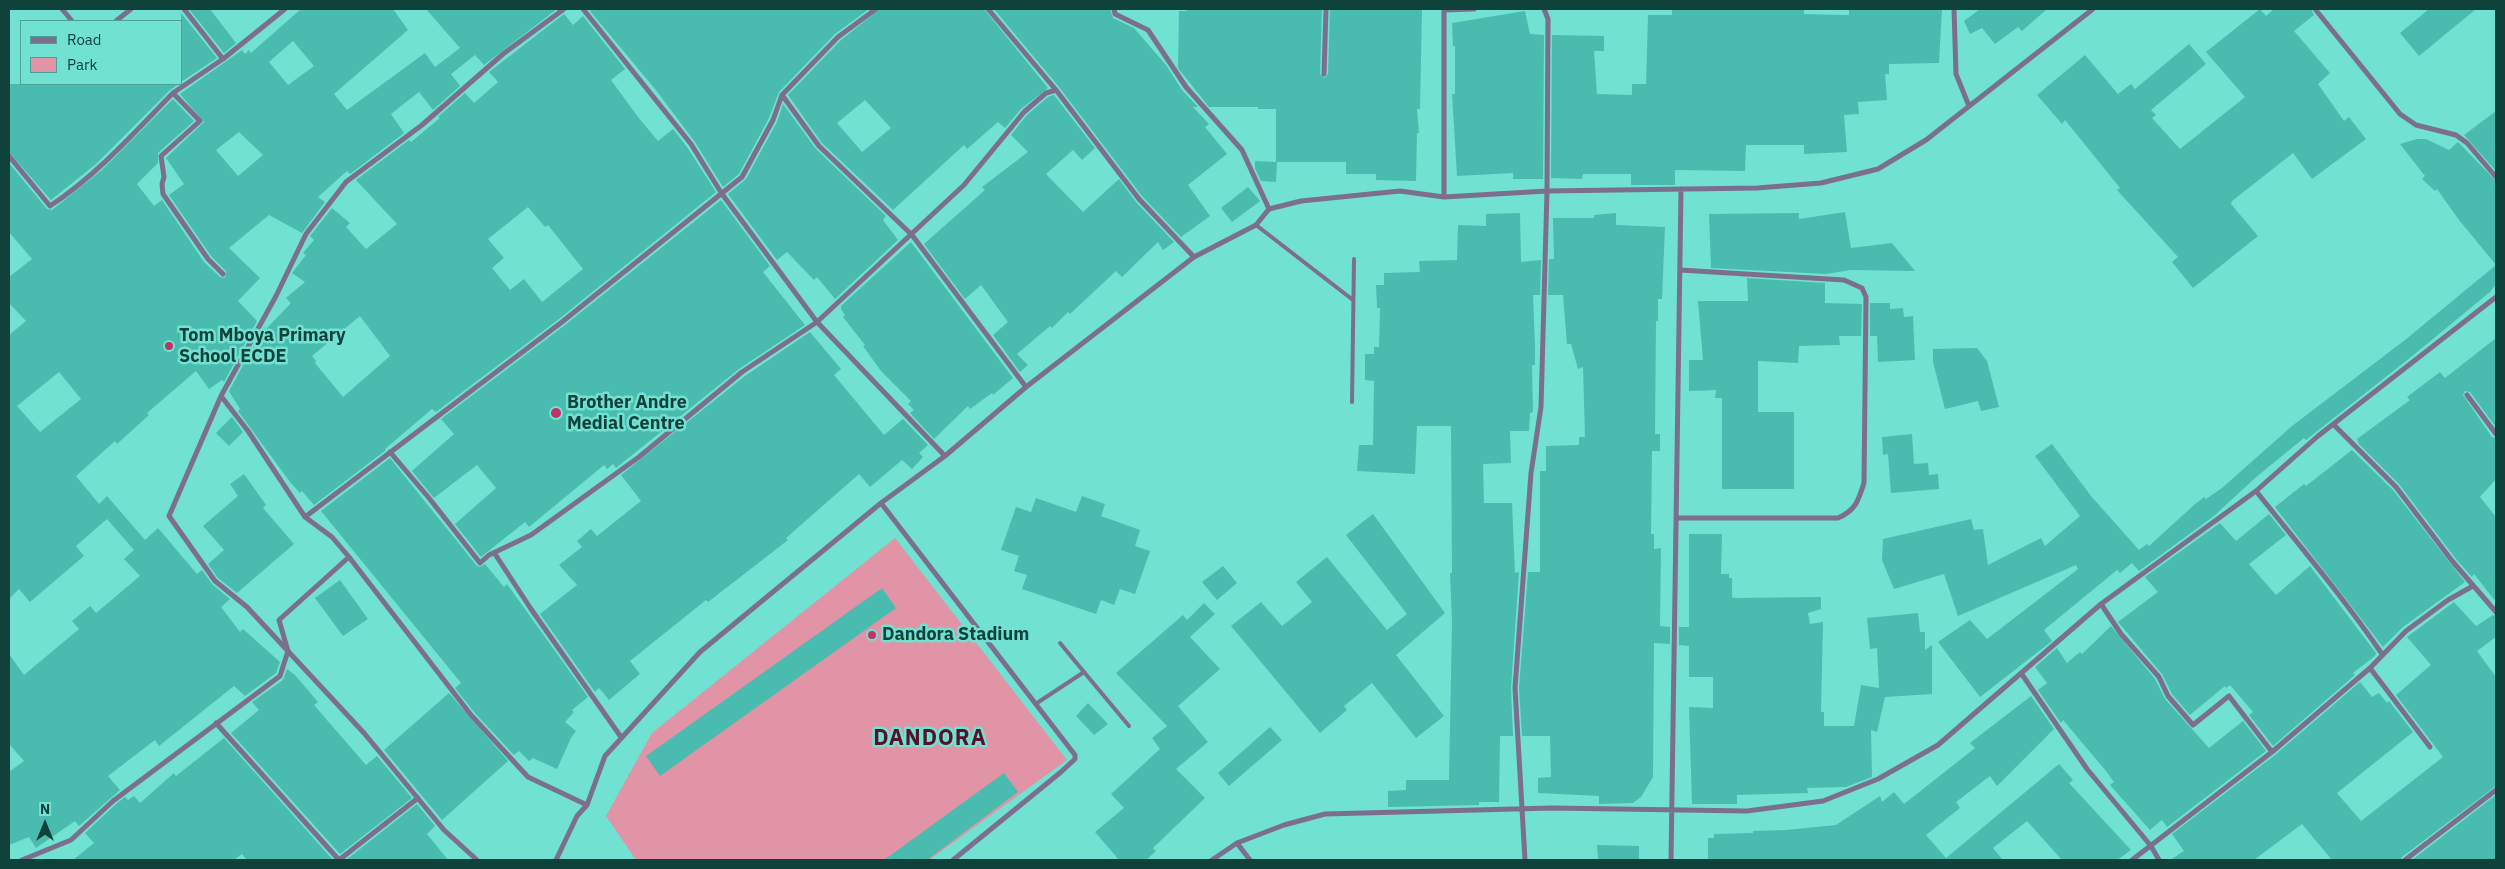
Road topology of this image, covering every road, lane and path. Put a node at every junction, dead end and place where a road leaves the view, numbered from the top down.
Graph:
1 (62, 9) edge
2 (131, 9) edge
3 (184, 9) edge
4 (284, 9) edge
5 (564, 9) edge
6 (584, 9) edge
7 (876, 9) edge
8 (988, 9) edge
9 (1114, 9) edge
10 (1326, 9) edge
11 (1444, 9) edge
12 (1474, 9) edge
13 (1544, 9) edge
14 (1954, 9) edge
15 (2093, 9) edge
16 (2315, 9) edge
17 (71, 20) edge
18 (117, 20) edge
19 (223, 59) junction
20 (1324, 74) dead end
21 (1056, 90) junction
22 (173, 93) junction
23 (782, 95) junction
24 (1969, 106) junction
25 (9, 156) edge
26 (2496, 177) edge
27 (1681, 189) junction
28 (1546, 191) junction
29 (722, 194) junction
30 (1444, 197) junction
31 (1268, 209) junction
32 (1256, 225) junction
33 (912, 235) junction
34 (1194, 257) junction
35 (1354, 259) dead end
36 (1680, 270) junction
37 (223, 274) dead end
38 (2496, 297) edge
39 (1354, 300) junction
40 (818, 322) junction
41 (1026, 387) junction
42 (2466, 395) dead end
43 (221, 396) junction
44 (1352, 402) dead end
45 (2334, 425) junction
46 (2496, 434) edge
47 (390, 452) junction
48 (945, 456) junction
49 (2256, 491) junction
50 (881, 503) junction
51 (305, 518) junction
52 (1676, 518) junction
53 (495, 554) junction
54 (349, 557) junction
55 (2473, 586) junction
56 (2101, 604) junction
57 (2496, 612) edge
58 (1060, 643) dead end
59 (288, 651) junction
60 (2382, 654) junction
61 (2370, 668) junction
62 (1084, 672) junction
63 (2021, 673) junction
64 (1037, 703) junction
65 (216, 723) junction
66 (1129, 726) dead end
67 (621, 737) junction
68 (2430, 747) dead end
69 (2272, 752) junction
70 (2496, 790) edge
71 (418, 798) junction
72 (587, 805) junction
73 (1523, 809) junction
74 (1671, 810) junction
75 (1237, 843) junction
76 (2151, 846) junction
77 (22, 860) edge
78 (339, 860) edge
79 (476, 860) edge
80 (556, 860) edge
81 (953, 860) edge
82 (1212, 860) edge
83 (1250, 860) edge
84 (1525, 860) edge
85 (1670, 860) edge
86 (2132, 860) edge
87 (2159, 860) edge
88 (2405, 860) edge

1 - 17 street
2 - 18 street
3 - 19 street
4 - 19 street
5 - 43 street
6 - 29 street
7 - 23 street
8 - 21 street
9 - 31 street
10 - 20 street
11 - 12 street
11 - 30 street
13 - 28 street
14 - 24 street
15 - 24 street
16 - 26 street
19 - 22 street
21 - 33 street
21 - 34 street
22 - 25 street
22 - 37 street
23 - 29 street
23 - 33 street
24 - 27 street
27 - 28 street
27 - 36 street
28 - 30 street
28 - 73 street
29 - 40 street
29 - 47 street
30 - 31 street
31 - 32 street
32 - 34 street
32 - 39 lane
33 - 40 street
33 - 41 street
34 - 41 street
35 - 39 lane
36 - 52 street
36 - 52 street
38 - 45 street
39 - 44 lane
40 - 48 street
40 - 53 street
41 - 48 street
42 - 46 street
43 - 51 street
43 - 59 street
45 - 49 street
45 - 55 street
47 - 51 street
47 - 53 street
48 - 50 street
49 - 56 street
49 - 60 street
50 - 64 street
50 - 67 street
51 - 54 street
52 - 74 street
53 - 67 street
54 - 59 street
54 - 72 street
55 - 57 street
55 - 60 street
56 - 63 street
56 - 69 street
58 - 62 lane
59 - 65 street
59 - 71 street
60 - 61 street
61 - 68 street
61 - 69 street
62 - 64 lane
62 - 66 lane
63 - 74 street
63 - 76 street
64 - 81 street
65 - 77 street
65 - 78 street
67 - 72 street
69 - 76 street
70 - 88 street
71 - 78 street
71 - 79 street
72 - 80 street
73 - 74 street
73 - 75 street
73 - 84 street
74 - 85 street
75 - 82 street
75 - 83 street
76 - 86 street
76 - 87 street

